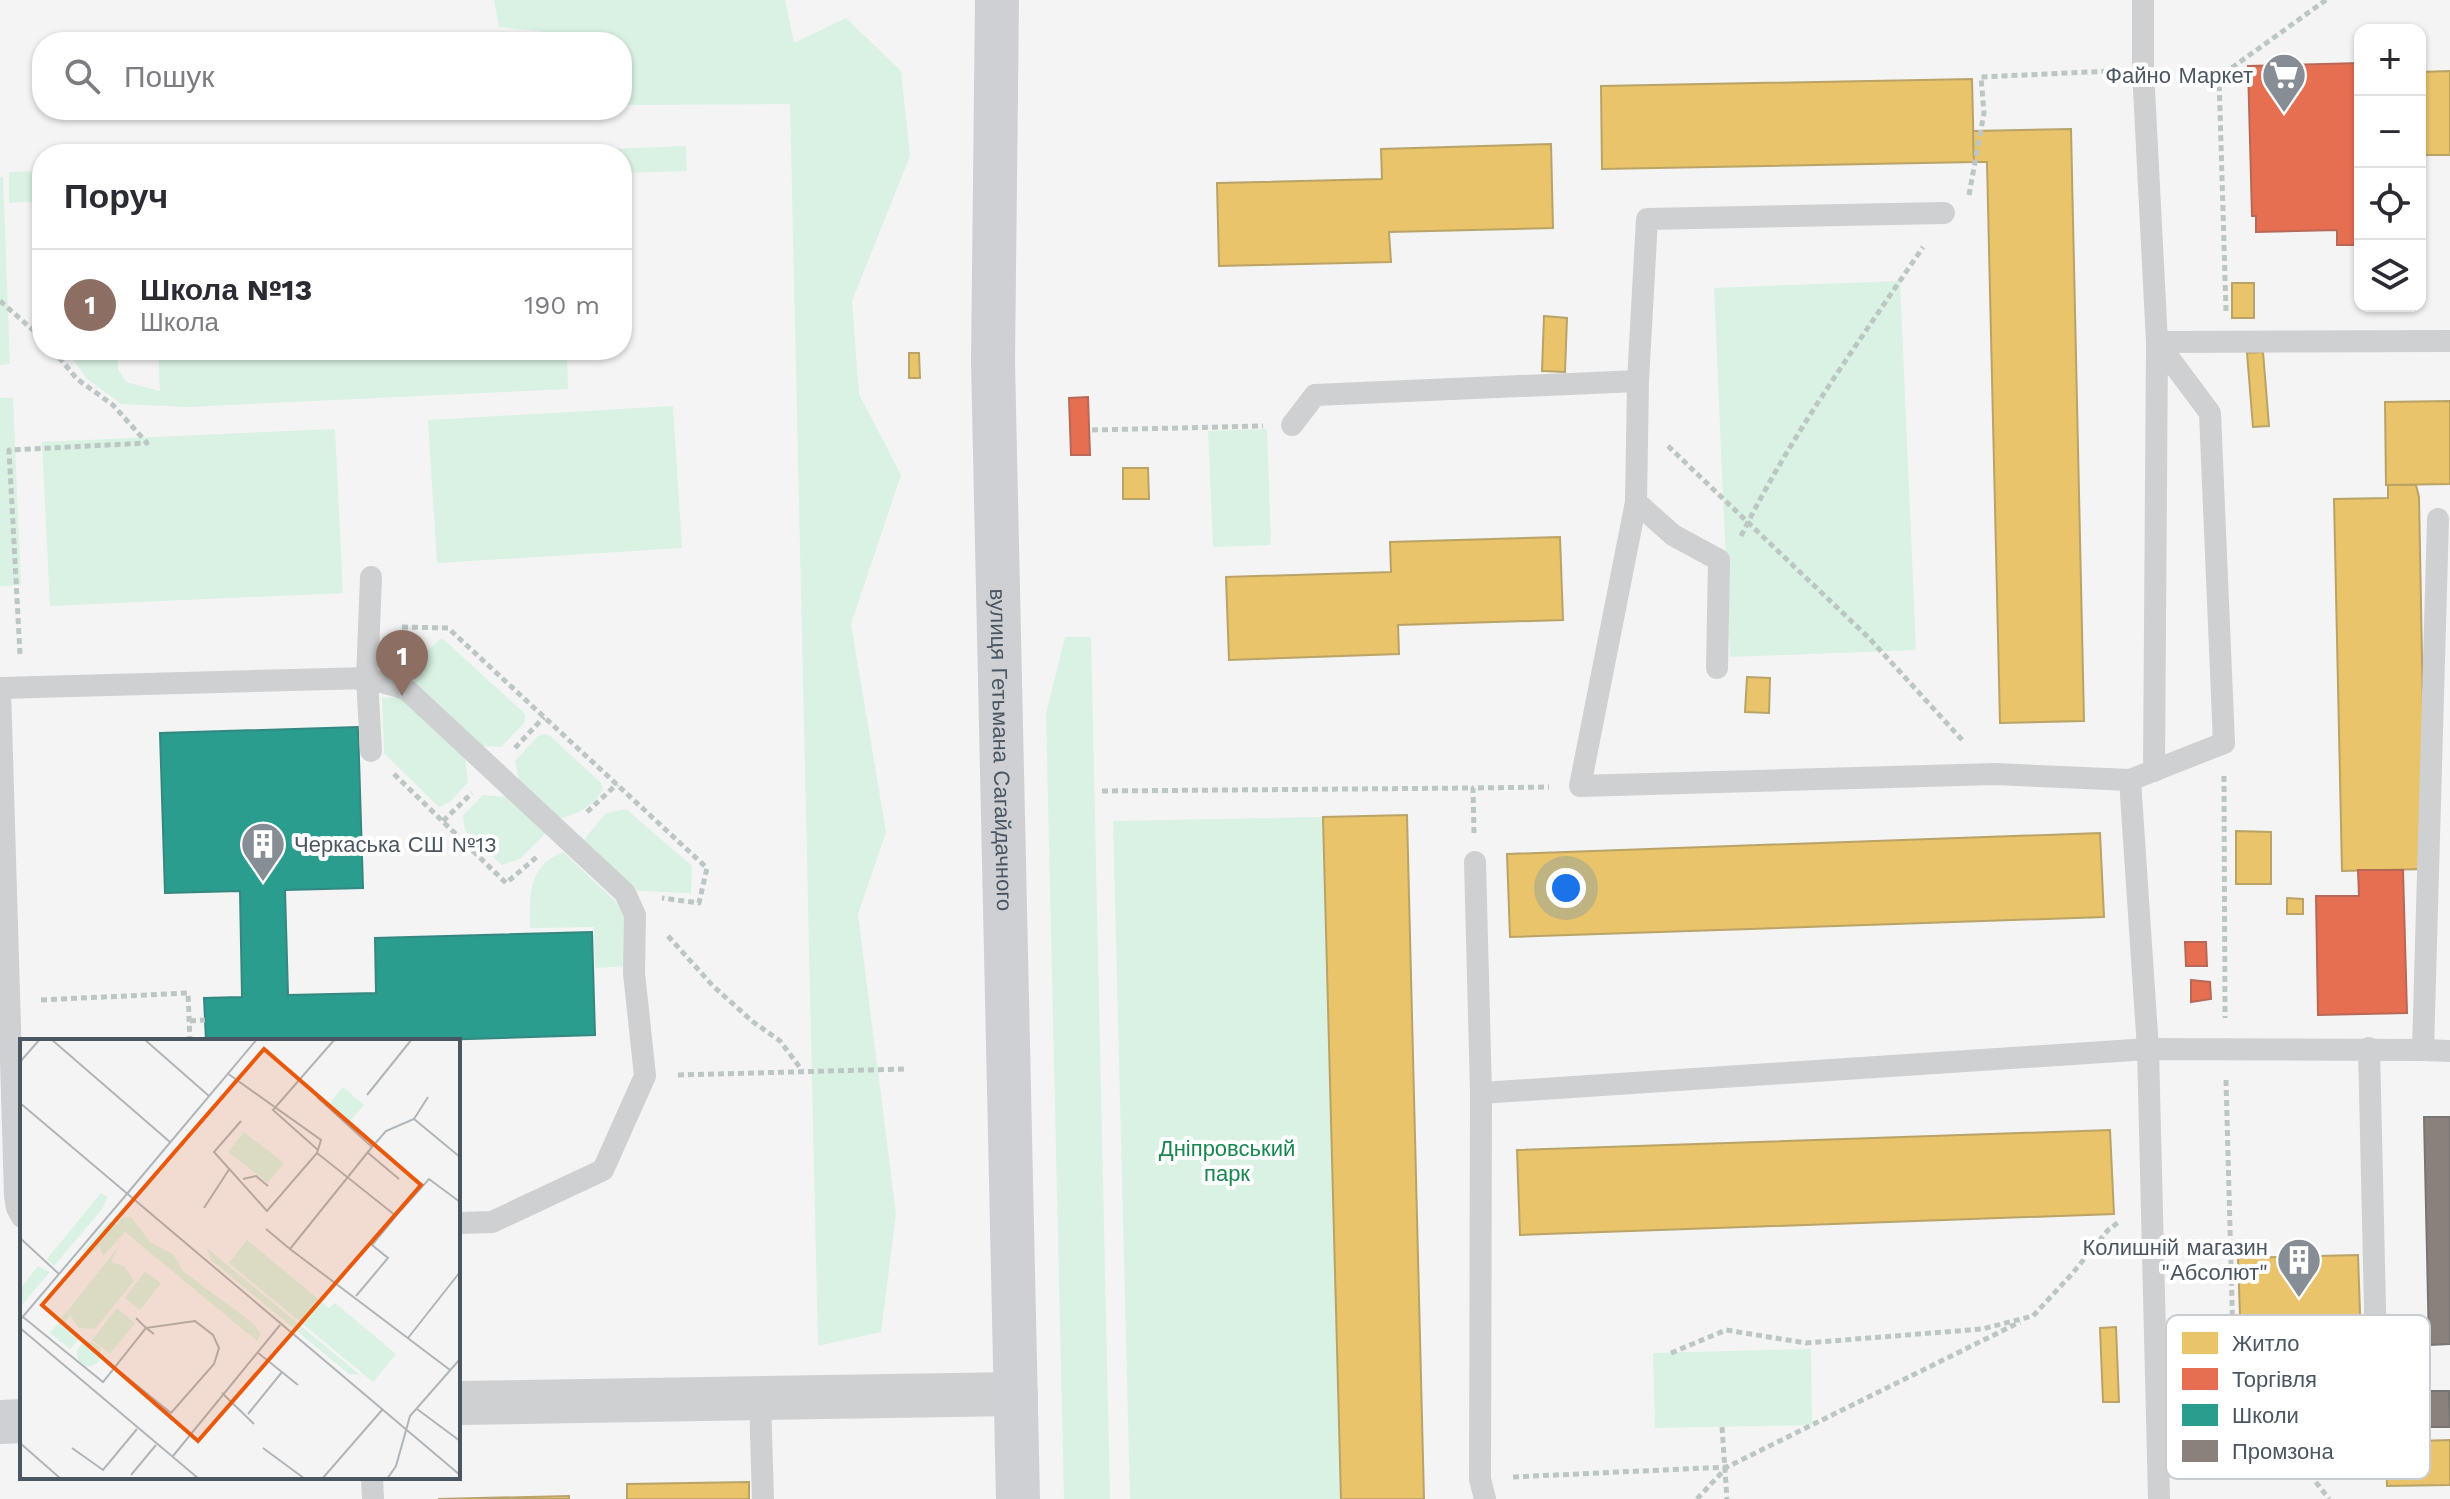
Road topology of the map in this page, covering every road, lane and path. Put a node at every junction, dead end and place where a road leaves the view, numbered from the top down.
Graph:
1 (997, 0) edge
2 (2143, 0) edge
3 (2326, 0) edge
4 (2143, 70) junction
5 (1944, 213) junction
6 (0, 301) edge
7 (32, 329) edge
8 (2450, 341) edge
9 (2157, 342) junction
10 (2227, 342) junction
11 (61, 360) edge
12 (1638, 381) junction
13 (1292, 425) joint
14 (1092, 430) dead end
15 (1636, 502) junction
16 (2438, 519) dead end
17 (1748, 522) junction
18 (1719, 560) junction
19 (371, 577) dead end
20 (369, 627) junction
21 (1717, 668) dead end
22 (367, 678) junction
23 (7, 688) edge
24 (544, 717) junction
25 (2224, 743) junction
26 (371, 751) joint
27 (495, 770) junction
28 (2154, 771) junction
29 (1995, 774) junction
30 (2130, 780) junction
31 (617, 784) junction
32 (1580, 786) junction
33 (1473, 788) junction
34 (1102, 791) dead end
35 (564, 834) junction
36 (1475, 862) joint
37 (625, 893) junction
38 (9, 1002) junction
39 (205, 1020) dead end
40 (189, 1021) junction
41 (190, 1039) edge
42 (2369, 1048) junction
43 (2148, 1049) junction
44 (2225, 1049) junction
45 (2423, 1050) junction
46 (2450, 1051) edge
47 (904, 1069) dead end
48 (802, 1071) junction
49 (645, 1076) junction
50 (1481, 1093) junction
51 (2152, 1200) junction
52 (20, 1213) edge
53 (460, 1223) edge
54 (2232, 1315) edge
55 (2375, 1315) edge
56 (2033, 1316) junction
57 (1671, 1353) dead end
58 (1016, 1394) junction
59 (760, 1399) junction
60 (460, 1403) edge
61 (20, 1421) edge
62 (0, 1422) edge
63 (1722, 1427) dead end
64 (1727, 1467) junction
65 (372, 1479) edge
66 (2314, 1479) edge
67 (1482, 1489) edge
68 (373, 1499) edge
69 (763, 1499) edge
70 (1018, 1499) edge
71 (1697, 1499) edge
72 (1727, 1499) edge
73 (2159, 1499) edge
74 (2329, 1499) edge

1 - 58 main road, вулиця Гетьмана Сагайдачного
2 - 4 lane
3 - 10 path
4 - 5 path
4 - 9 lane
5 - 12 lane
5 - 17 path
6 - 7 path
8 - 10 lane
9 - 10 lane
9 - 25 lane
9 - 28 lane
11 - 23 path
12 - 13 lane
12 - 15 lane
12 - 17 path
13 - 14 path
15 - 18 lane
15 - 32 lane
16 - 45 lane
17 - 18 path
17 - 29 path
18 - 21 lane
19 - 20 lane
20 - 22 lane
20 - 24 path
22 - 23 lane
22 - 26 lane
22 - 27 lane
23 - 38 lane
24 - 27 path
24 - 31 path
25 - 28 lane
25 - 44 path
26 - 35 path
27 - 35 lane
28 - 30 lane
29 - 30 lane
29 - 32 lane
30 - 43 lane
31 - 35 path
31 - 37 path
32 - 33 path
33 - 34 path
33 - 36 path
35 - 37 lane
36 - 50 lane
37 - 48 path
37 - 49 lane
38 - 40 path
38 - 52 lane
39 - 40 path
40 - 41 path
42 - 44 lane
42 - 45 lane
42 - 55 lane
43 - 44 lane
43 - 50 lane
43 - 51 lane
44 - 54 path
45 - 46 lane
47 - 48 path
48 - 49 path
49 - 53 lane
50 - 67 lane
51 - 56 path
51 - 73 lane
56 - 57 path
56 - 64 path
58 - 59 street
58 - 70 main road, вулиця Гетьмана Сагайдачного
59 - 60 street
59 - 69 lane
61 - 62 street
63 - 64 path
64 - 67 path
64 - 71 path
64 - 72 path
65 - 68 lane
66 - 74 path

